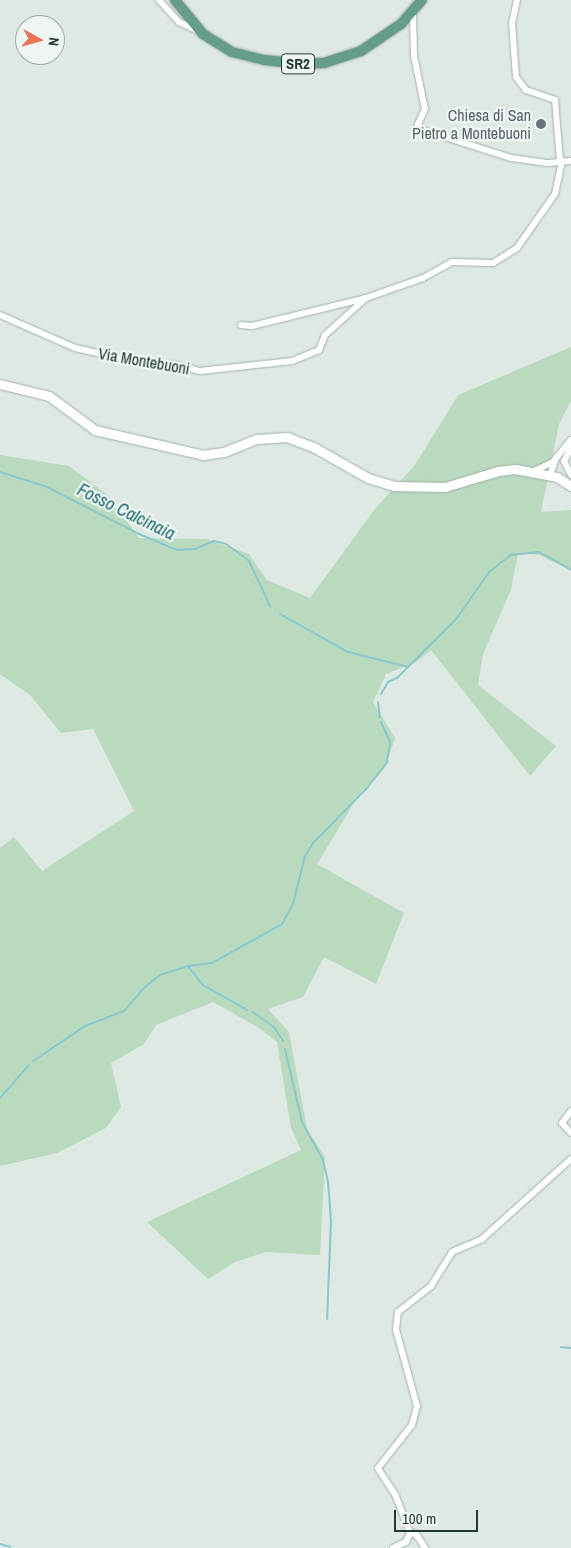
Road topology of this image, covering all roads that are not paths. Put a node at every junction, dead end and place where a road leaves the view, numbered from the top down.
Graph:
1 (159, 0) edge
2 (175, 0) edge
3 (422, 0) edge
4 (517, 0) edge
5 (413, 13) junction
6 (203, 34) junction
7 (561, 161) junction
8 (571, 161) edge
9 (366, 298) junction
10 (0, 315) edge
11 (241, 325) dead end
12 (0, 384) edge
13 (571, 443) edge
14 (555, 462) junction
15 (534, 471) junction
16 (550, 474) junction
17 (571, 475) edge
18 (561, 478) junction
19 (571, 486) edge
20 (571, 1111) edge
21 (571, 1133) edge
22 (571, 1159) edge
23 (410, 1533) junction
24 (393, 1548) edge
25 (425, 1548) edge

1 - 6 street
2 - 6 main road, SR2
3 - 5 main road, SR2
4 - 7 street, Via Montebuoni
5 - 6 main road, SR2
5 - 7 street
7 - 8 street
7 - 9 street, Via Montebuoni
9 - 10 street, Via Montebuoni
9 - 11 street
12 - 15 main road
13 - 14 street
13 - 17 street
14 - 15 street
14 - 16 street
14 - 18 street
15 - 16 main road
16 - 18 main road
18 - 19 main road
20 - 21 street
22 - 23 street
23 - 24 street
23 - 25 street

